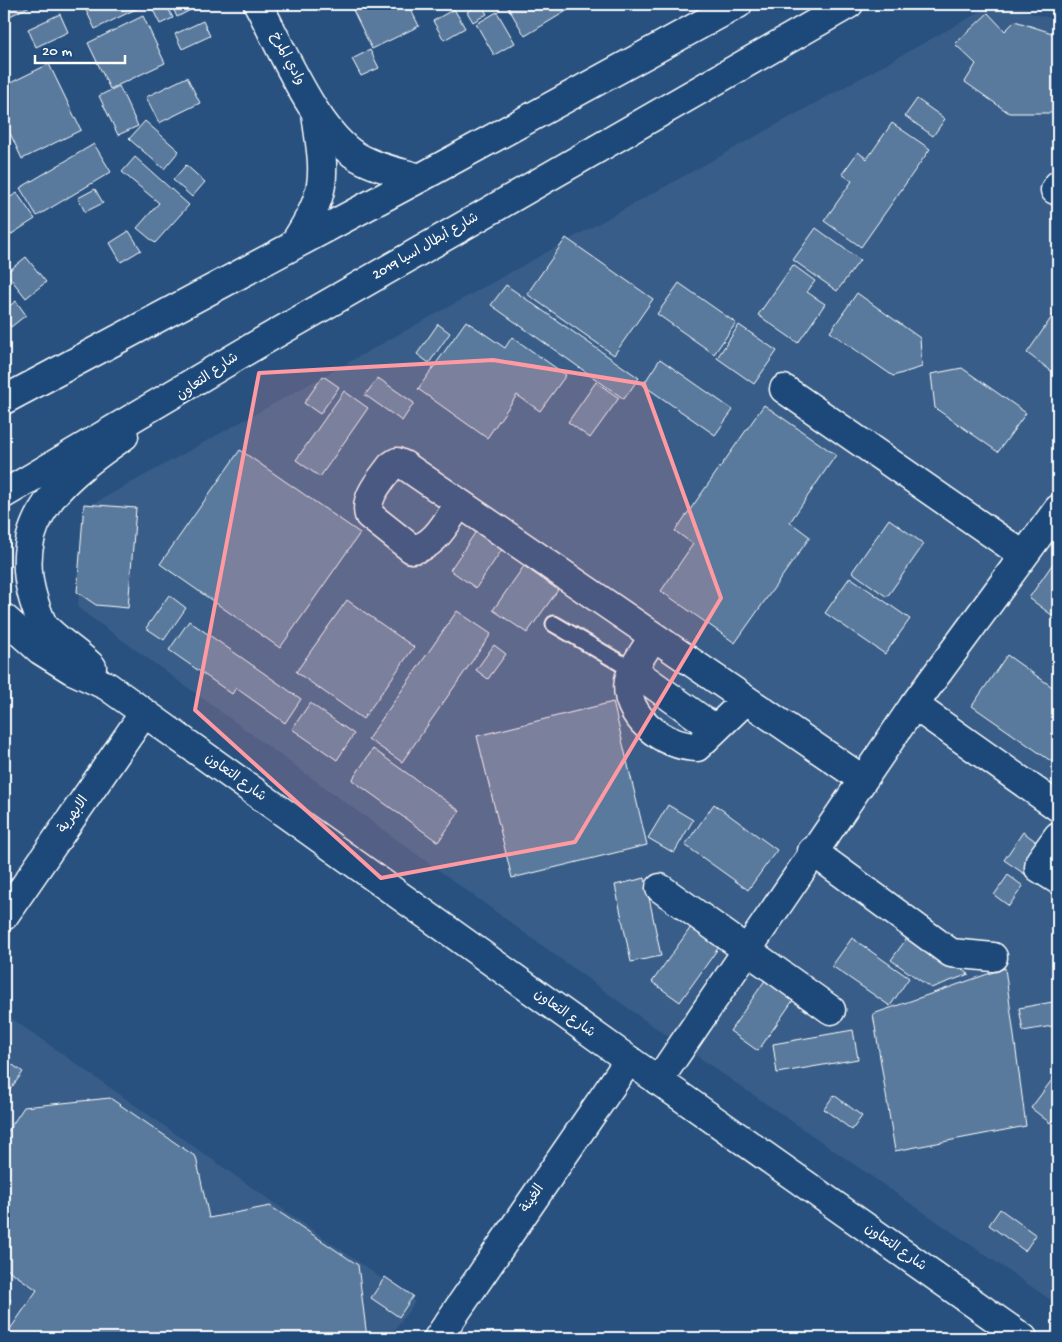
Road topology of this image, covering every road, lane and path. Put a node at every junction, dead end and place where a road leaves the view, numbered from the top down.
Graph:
1 (258, 4) edge
2 (738, 4) edge
3 (849, 4) edge
4 (316, 114) junction
5 (420, 178) junction
6 (293, 245) junction
7 (251, 348) junction
8 (784, 389) dead end
9 (4, 400) edge
10 (4, 494) edge
11 (459, 504) dead end
12 (1058, 509) edge
13 (1023, 555) junction
14 (4, 618) edge
15 (554, 624) dead end
16 (653, 636) junction
17 (634, 671) junction
18 (107, 686) junction
19 (746, 700) junction
20 (914, 705) junction
21 (144, 713) junction
22 (715, 729) junction
23 (862, 779) junction
24 (1058, 807) edge
25 (1058, 836) edge
26 (812, 851) junction
27 (1058, 880) edge
28 (660, 888) dead end
29 (4, 916) edge
30 (746, 950) junction
31 (993, 958) dead end
32 (831, 1010) dead end
33 (629, 1060) junction
34 (658, 1081) junction
35 (438, 1338) edge
36 (1023, 1338) edge

1 - 4 street, وادي المرخ
2 - 5 street
3 - 7 street, شارع أبطال اسيا 2019
4 - 5 street, وادي المرخ
4 - 6 street, وادي المرخ
5 - 6 street
6 - 9 street
7 - 10 street, شارع أبطال اسيا 2019
7 - 18 street, شارع التعاون
8 - 13 street
11 - 16 street
12 - 13 street
13 - 20 street
14 - 18 street, شارع التعاون
15 - 17 lane
16 - 17 street
16 - 19 street
17 - 22 street
17 - 22 street
18 - 21 street, شارع التعاون
19 - 22 street
19 - 23 street
20 - 23 street
20 - 24 street
21 - 29 street, الابهرية
21 - 33 street, شارع التعاون
23 - 26 street
25 - 27 street
26 - 30 street
26 - 31 street
28 - 30 street
30 - 32 street
30 - 34 street
33 - 34 street, شارع التعاون
33 - 35 street, الغينة
34 - 36 street, شارع التعاون

